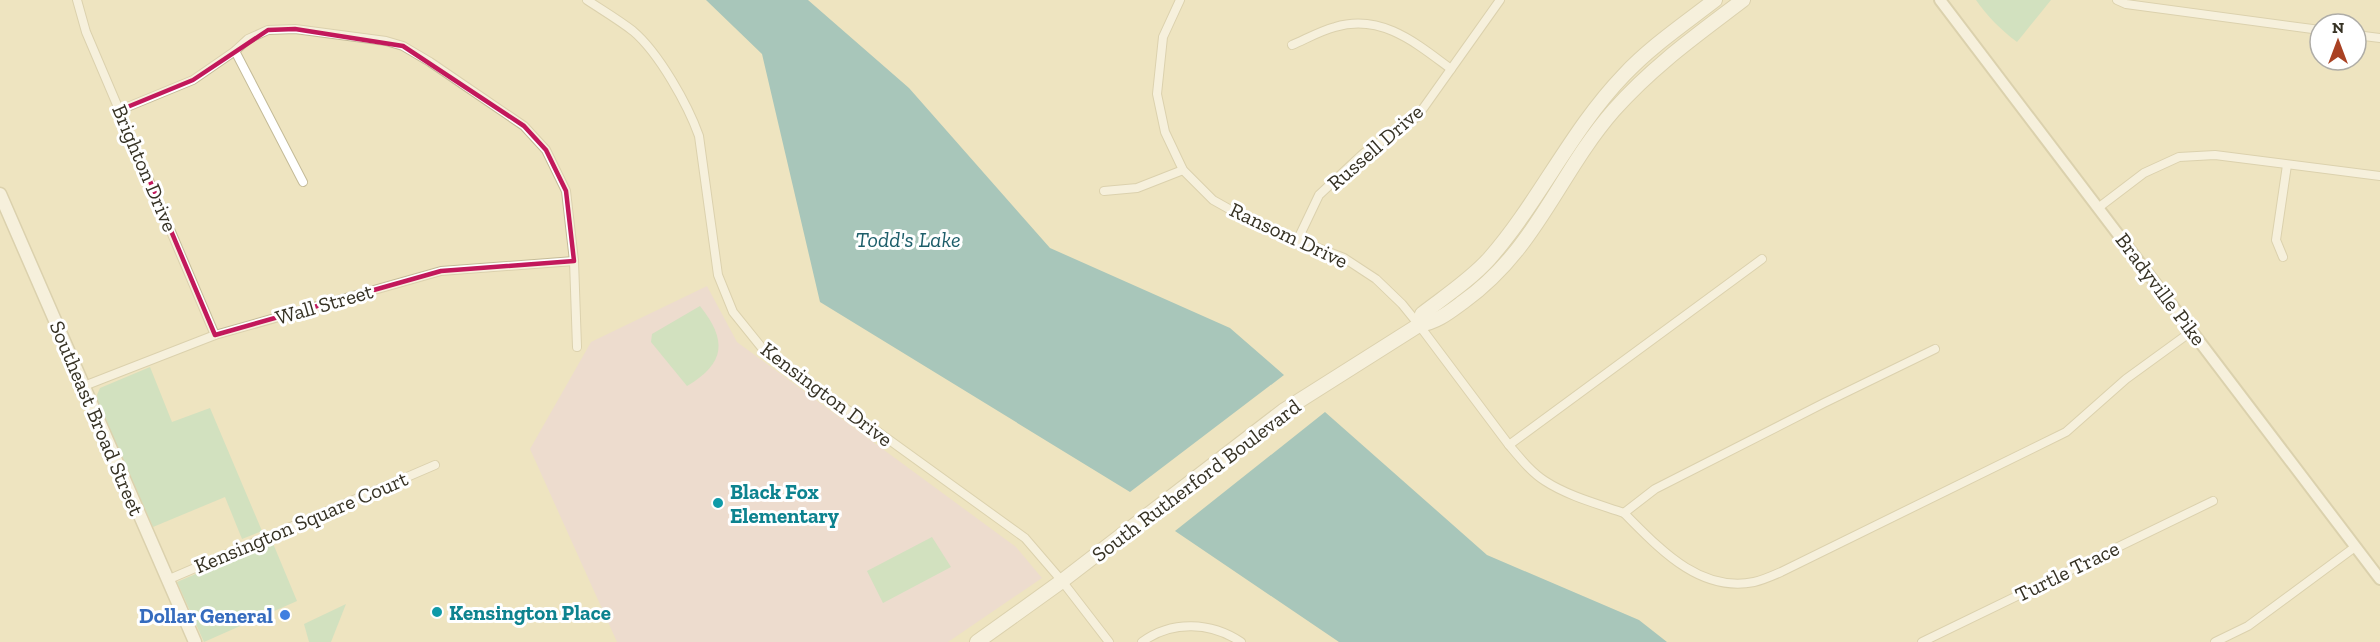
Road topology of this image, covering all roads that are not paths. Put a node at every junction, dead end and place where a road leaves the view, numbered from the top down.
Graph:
1 (77, 0) edge
2 (587, 0) edge
3 (1180, 0) edge
4 (1500, 0) edge
5 (1715, 0) edge
6 (1940, 0) edge
7 (2117, 0) edge
8 (1737, 2) edge
9 (2308, 28) edge
10 (1292, 45) dead end
11 (235, 51) junction
12 (1451, 69) junction
13 (120, 110) junction
14 (2287, 165) junction
15 (1183, 170) junction
16 (2380, 176) edge
17 (303, 182) dead end
18 (1104, 190) dead end
19 (0, 194) edge
20 (2098, 208) junction
21 (1298, 239) junction
22 (2283, 257) dead end
23 (1762, 259) dead end
24 (574, 261) junction
25 (1419, 325) junction
26 (2192, 331) junction
27 (215, 335) junction
28 (577, 347) dead end
29 (1935, 350) dead end
30 (84, 386) junction
31 (1509, 445) junction
32 (435, 465) dead end
33 (2213, 501) dead end
34 (1624, 513) junction
35 (2355, 547) junction
36 (2380, 579) edge
37 (167, 580) junction
38 (1062, 581) junction
39 (195, 642) edge
40 (978, 642) edge
41 (1109, 642) edge
42 (1142, 642) edge
43 (1241, 642) edge
44 (1922, 642) edge
45 (2215, 642) edge

1 - 13 street, Brighton Drive
2 - 38 street, Kensington Drive
3 - 15 street, Ransom Drive
4 - 12 street, Russell Drive
5 - 25 highway, South Rutherford Boulevard
6 - 20 main road, Bradyville Pike
7 - 9 street
8 - 25 highway, South Rutherford Boulevard
10 - 12 street
11 - 13 street
11 - 17 street
11 - 24 street
12 - 21 street, Russell Drive
13 - 27 street, Brighton Drive
14 - 16 street
14 - 20 street
14 - 22 street
15 - 18 street
15 - 21 street, Ransom Drive
19 - 30 main road, Southeast Broad Street
20 - 26 main road, Bradyville Pike
21 - 25 street, Ransom Drive
23 - 31 street
24 - 27 street, Wall Street
24 - 28 street
25 - 31 street, Ransom Drive
25 - 38 highway, South Rutherford Boulevard
26 - 34 street
26 - 35 main road, Bradyville Pike
27 - 30 street, Wall Street
29 - 34 street
30 - 37 main road, Southeast Broad Street
31 - 34 street, Ransom Drive
32 - 37 street, Kensington Square Court
33 - 44 street, Turtle Trace
35 - 36 main road, Bradyville Pike
35 - 45 street
37 - 39 main road, Southeast Broad Street
38 - 40 highway, South Rutherford Boulevard
38 - 41 street, Kensington Drive
42 - 43 street

